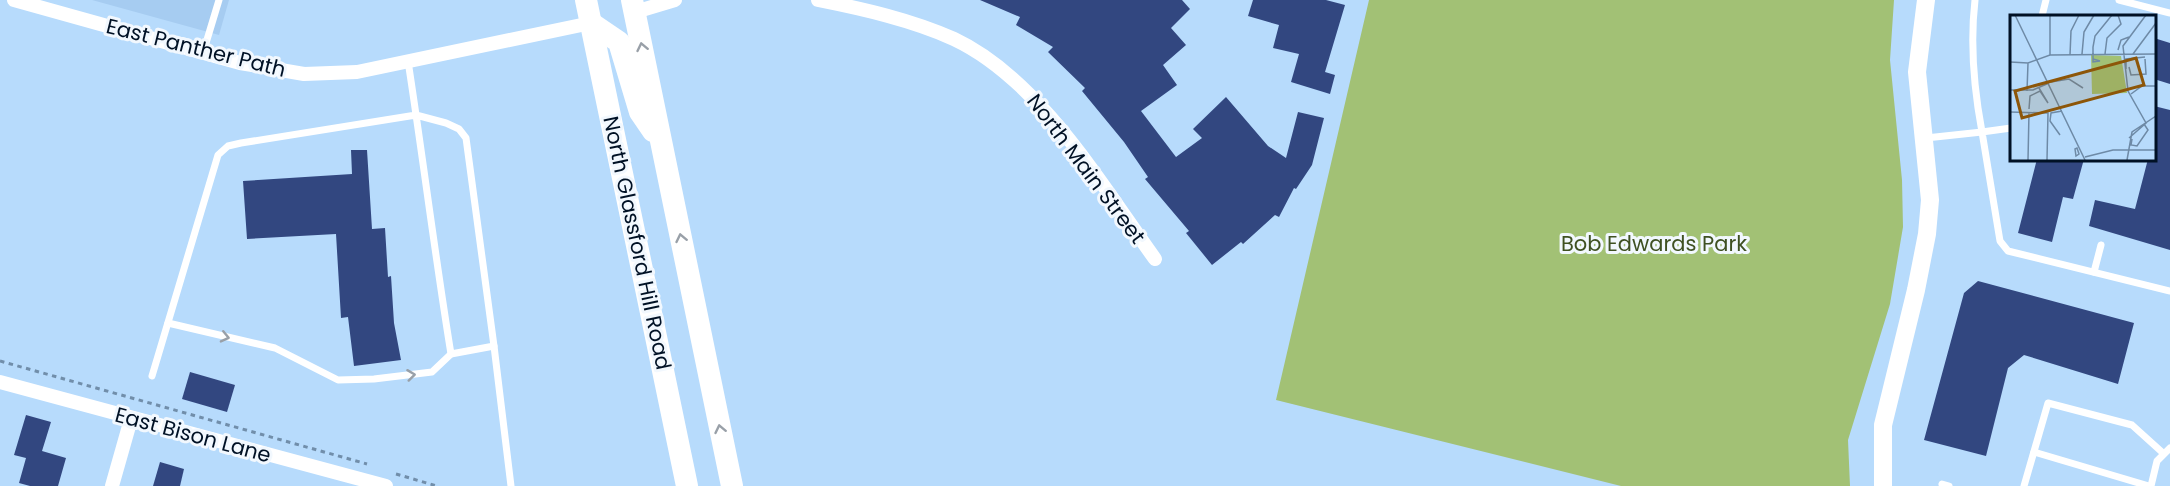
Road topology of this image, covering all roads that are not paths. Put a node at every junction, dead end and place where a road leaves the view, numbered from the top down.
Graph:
1 (14, 0) edge
2 (219, 0) edge
3 (586, 0) edge
4 (675, 0) edge
5 (818, 0) edge
6 (1926, 0) edge
7 (1975, 0) edge
8 (2046, 0) edge
9 (2119, 0) edge
10 (630, 4) edge
11 (2170, 13) edge
12 (2042, 15) edge
13 (591, 22) junction
14 (203, 53) junction
15 (408, 61) junction
16 (416, 115) junction
17 (2010, 128) edge
18 (1982, 132) junction
19 (1924, 139) junction
20 (662, 145) junction
21 (2101, 245) dead end
22 (1155, 260) dead end
23 (2094, 272) junction
24 (2170, 291) edge
25 (168, 323) junction
26 (494, 346) junction
27 (451, 354) junction
28 (152, 376) dead end
29 (0, 382) edge
30 (132, 419) junction
31 (2170, 447) edge
32 (2034, 452) junction
33 (2163, 453) junction
34 (112, 486) edge
35 (386, 486) edge
36 (512, 486) edge
37 (687, 486) edge
38 (732, 486) edge
39 (1883, 486) edge
40 (2024, 486) edge
41 (2150, 486) edge

1 - 14 street, East Panther Path
2 - 14 lane
3 - 13 main road, North Glassford Hill Road
4 - 10 street
5 - 22 street, North Main Street
6 - 19 street
7 - 18 lane
8 - 12 lane
9 - 11 lane
20 -> 10 main road, North Glassford Hill Road
13 - 15 street, East Panther Path
13 - 20 main road
13 - 37 main road, North Glassford Hill Road
14 - 15 street, East Panther Path
15 - 16 lane
16 - 25 lane
16 - 26 lane
16 - 27 lane
17 - 18 lane
18 - 19 lane
18 - 23 lane
19 - 39 street
38 -> 20 main road, North Glassford Hill Road
21 - 23 lane
23 - 24 lane
25 -> 27 lane
25 - 28 lane
26 - 27 lane
26 - 36 lane
29 - 30 street, East Bison Lane
30 - 34 street
30 - 35 street, East Bison Lane
31 - 33 lane
32 - 33 lane
32 - 40 lane
32 - 41 lane
33 - 41 lane

